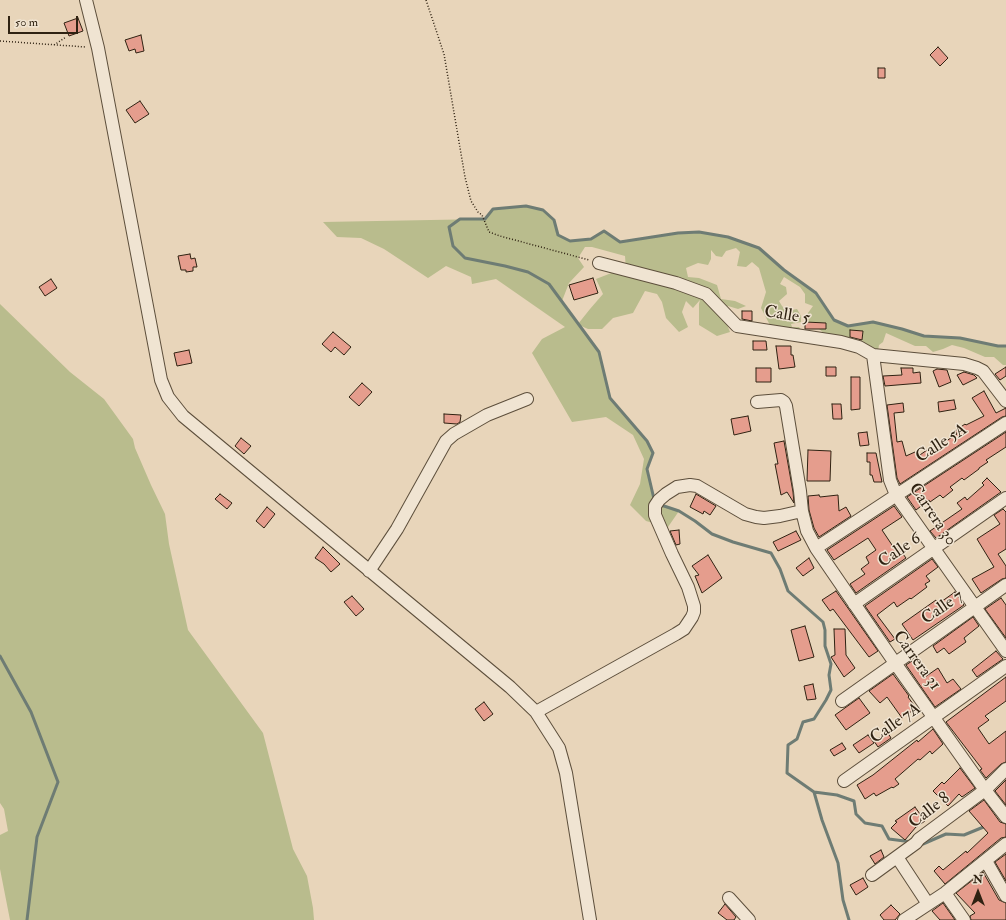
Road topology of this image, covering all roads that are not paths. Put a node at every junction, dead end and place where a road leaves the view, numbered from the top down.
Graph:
1 (86, 0) edge
2 (599, 263) road end
3 (873, 355) junction
4 (527, 399) dead end
5 (1006, 401) edge
6 (757, 402) dead end
7 (1006, 423) edge
8 (896, 495) junction
9 (1006, 498) edge
10 (803, 516) junction
11 (816, 548) junction
12 (933, 548) junction
13 (369, 571) junction
14 (1006, 585) edge
15 (854, 604) junction
16 (975, 607) junction
17 (1006, 651) edge
18 (895, 663) junction
19 (1006, 666) edge
20 (842, 701) dead end
21 (536, 712) junction
22 (935, 717) junction
23 (1006, 769) edge
24 (844, 781) dead end
25 (985, 790) junction
26 (1006, 817) edge
27 (1006, 844) edge
28 (897, 857) junction
29 (986, 861) junction
30 (872, 875) dead end
31 (945, 893) junction
32 (1006, 896) edge
33 (729, 898) dead end
34 (928, 904) junction
35 (590, 920) edge
36 (749, 920) edge
37 (904, 920) edge
38 (964, 920) edge

1 - 13 street
2 - 3 street, Calle 5
3 - 5 street, Calle 5
3 - 8 street, Carrera 30
4 - 13 street
6 - 10 street, Carrera 31
7 - 8 street, Calle 5A
8 - 11 street, Calle 5A
8 - 12 street, Carrera 30
9 - 12 street, Calle 6
10 - 11 street, Carrera 31
10 - 21 street
11 - 15 street, Carrera 31
12 - 15 street, Calle 6
12 - 16 street, Carrera 30
13 - 21 street
14 - 16 street, Calle 7
15 - 18 street, Carrera 31
16 - 17 street, Carrera 30
16 - 18 street, Calle 7
18 - 20 street, Calle 7
18 - 22 street, Carrera 31
19 - 22 street, Calle 7A
21 - 35 street
22 - 24 street, Calle 7A
22 - 25 street, Carrera 31
23 - 25 street, Calle 8
25 - 26 street, Carrera 31
25 - 28 street, Calle 8
27 - 29 street
28 - 30 street, Calle 8
28 - 34 street
29 - 31 street
29 - 32 street
31 - 34 street
31 - 38 street
33 - 36 street
34 - 37 street

